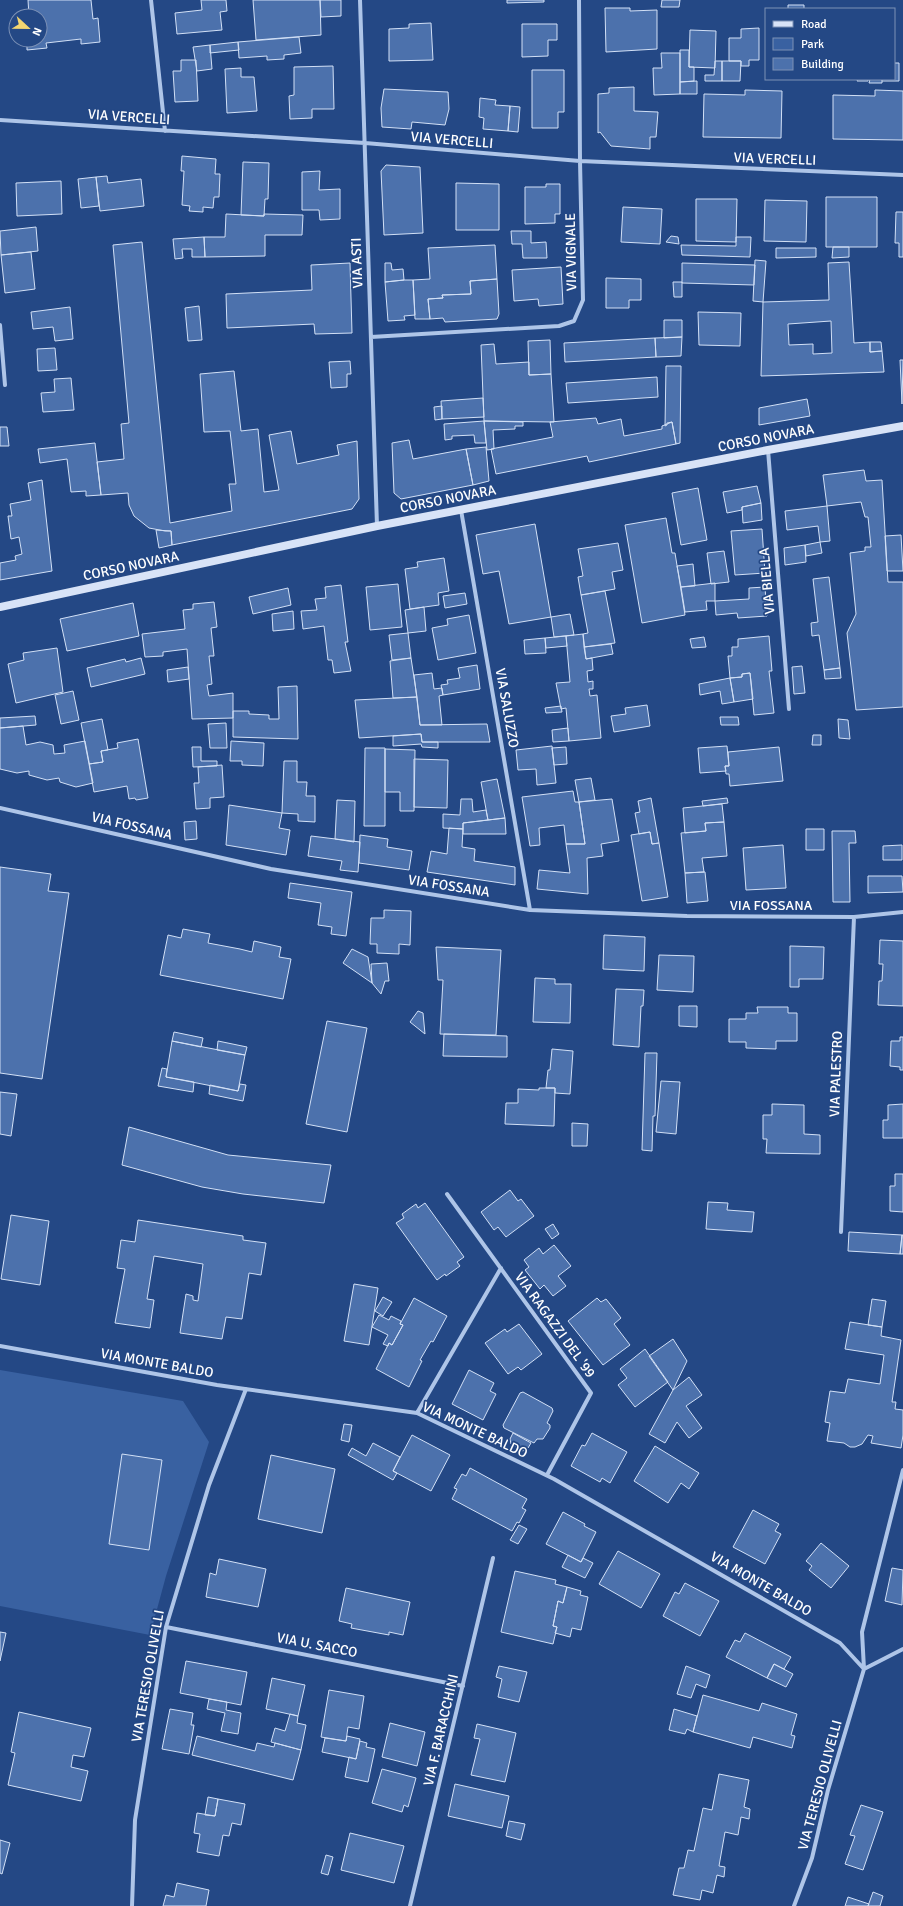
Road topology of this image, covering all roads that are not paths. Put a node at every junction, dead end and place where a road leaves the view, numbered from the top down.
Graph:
1 (150, 0) edge
2 (360, 0) edge
3 (579, 0) edge
4 (0, 120) edge
5 (165, 131) junction
6 (364, 143) junction
7 (580, 161) junction
8 (903, 176) edge
9 (0, 325) edge
10 (371, 337) junction
11 (5, 386) dead end
12 (903, 426) edge
13 (768, 450) junction
14 (461, 510) junction
15 (377, 526) junction
16 (0, 607) edge
17 (789, 709) dead end
18 (0, 808) edge
19 (530, 910) junction
20 (903, 912) edge
21 (854, 917) junction
22 (447, 1194) dead end
23 (841, 1232) dead end
24 (500, 1268) junction
25 (0, 1346) edge
26 (246, 1389) junction
27 (417, 1413) junction
28 (903, 1470) edge
29 (547, 1475) junction
30 (493, 1558) dead end
31 (166, 1626) junction
32 (903, 1649) edge
33 (864, 1669) junction
34 (463, 1686) junction
35 (132, 1906) edge
36 (410, 1906) edge
37 (794, 1906) edge

1 - 5 street
2 - 6 street, VIA ASTI
3 - 7 street, VIA VIGNALE
4 - 5 street, VIA VERCELLI
5 - 6 street, VIA VERCELLI
6 - 7 street, VIA VERCELLI
6 - 10 street, VIA ASTI
7 - 8 street, VIA VERCELLI
7 - 10 street, VIA VIGNALE
9 - 11 street
10 - 15 street, VIA ASTI
12 - 13 main road, CORSO NOVARA
13 - 14 main road, CORSO NOVARA
13 - 17 street, VIA BIELLA
14 - 15 main road, CORSO NOVARA
14 - 19 street, VIA SALUZZO
15 - 16 main road, CORSO NOVARA
18 - 19 street, VIA FOSSANA
19 - 21 street, VIA FOSSANA
20 - 21 street, VIA FOSSANA
21 - 23 street, VIA PALESTRO
22 - 24 street, VIA RAGAZZI DEL '99
24 - 27 street
24 - 29 street, VIA RAGAZZI DEL '99
25 - 26 street, VIA MONTE BALDO
26 - 27 street, VIA MONTE BALDO
26 - 31 street, VIA TERESIO OLIVELLI
27 - 29 street, VIA MONTE BALDO
28 - 33 street, VIA TERESIO OLIVELLI
29 - 33 street, VIA MONTE BALDO
30 - 34 street, VIA F. BARACCHINI
31 - 34 street, VIA U. SACCO
31 - 35 street, VIA TERESIO OLIVELLI
32 - 33 street
33 - 37 street, VIA TERESIO OLIVELLI
34 - 36 street, VIA F. BARACCHINI

